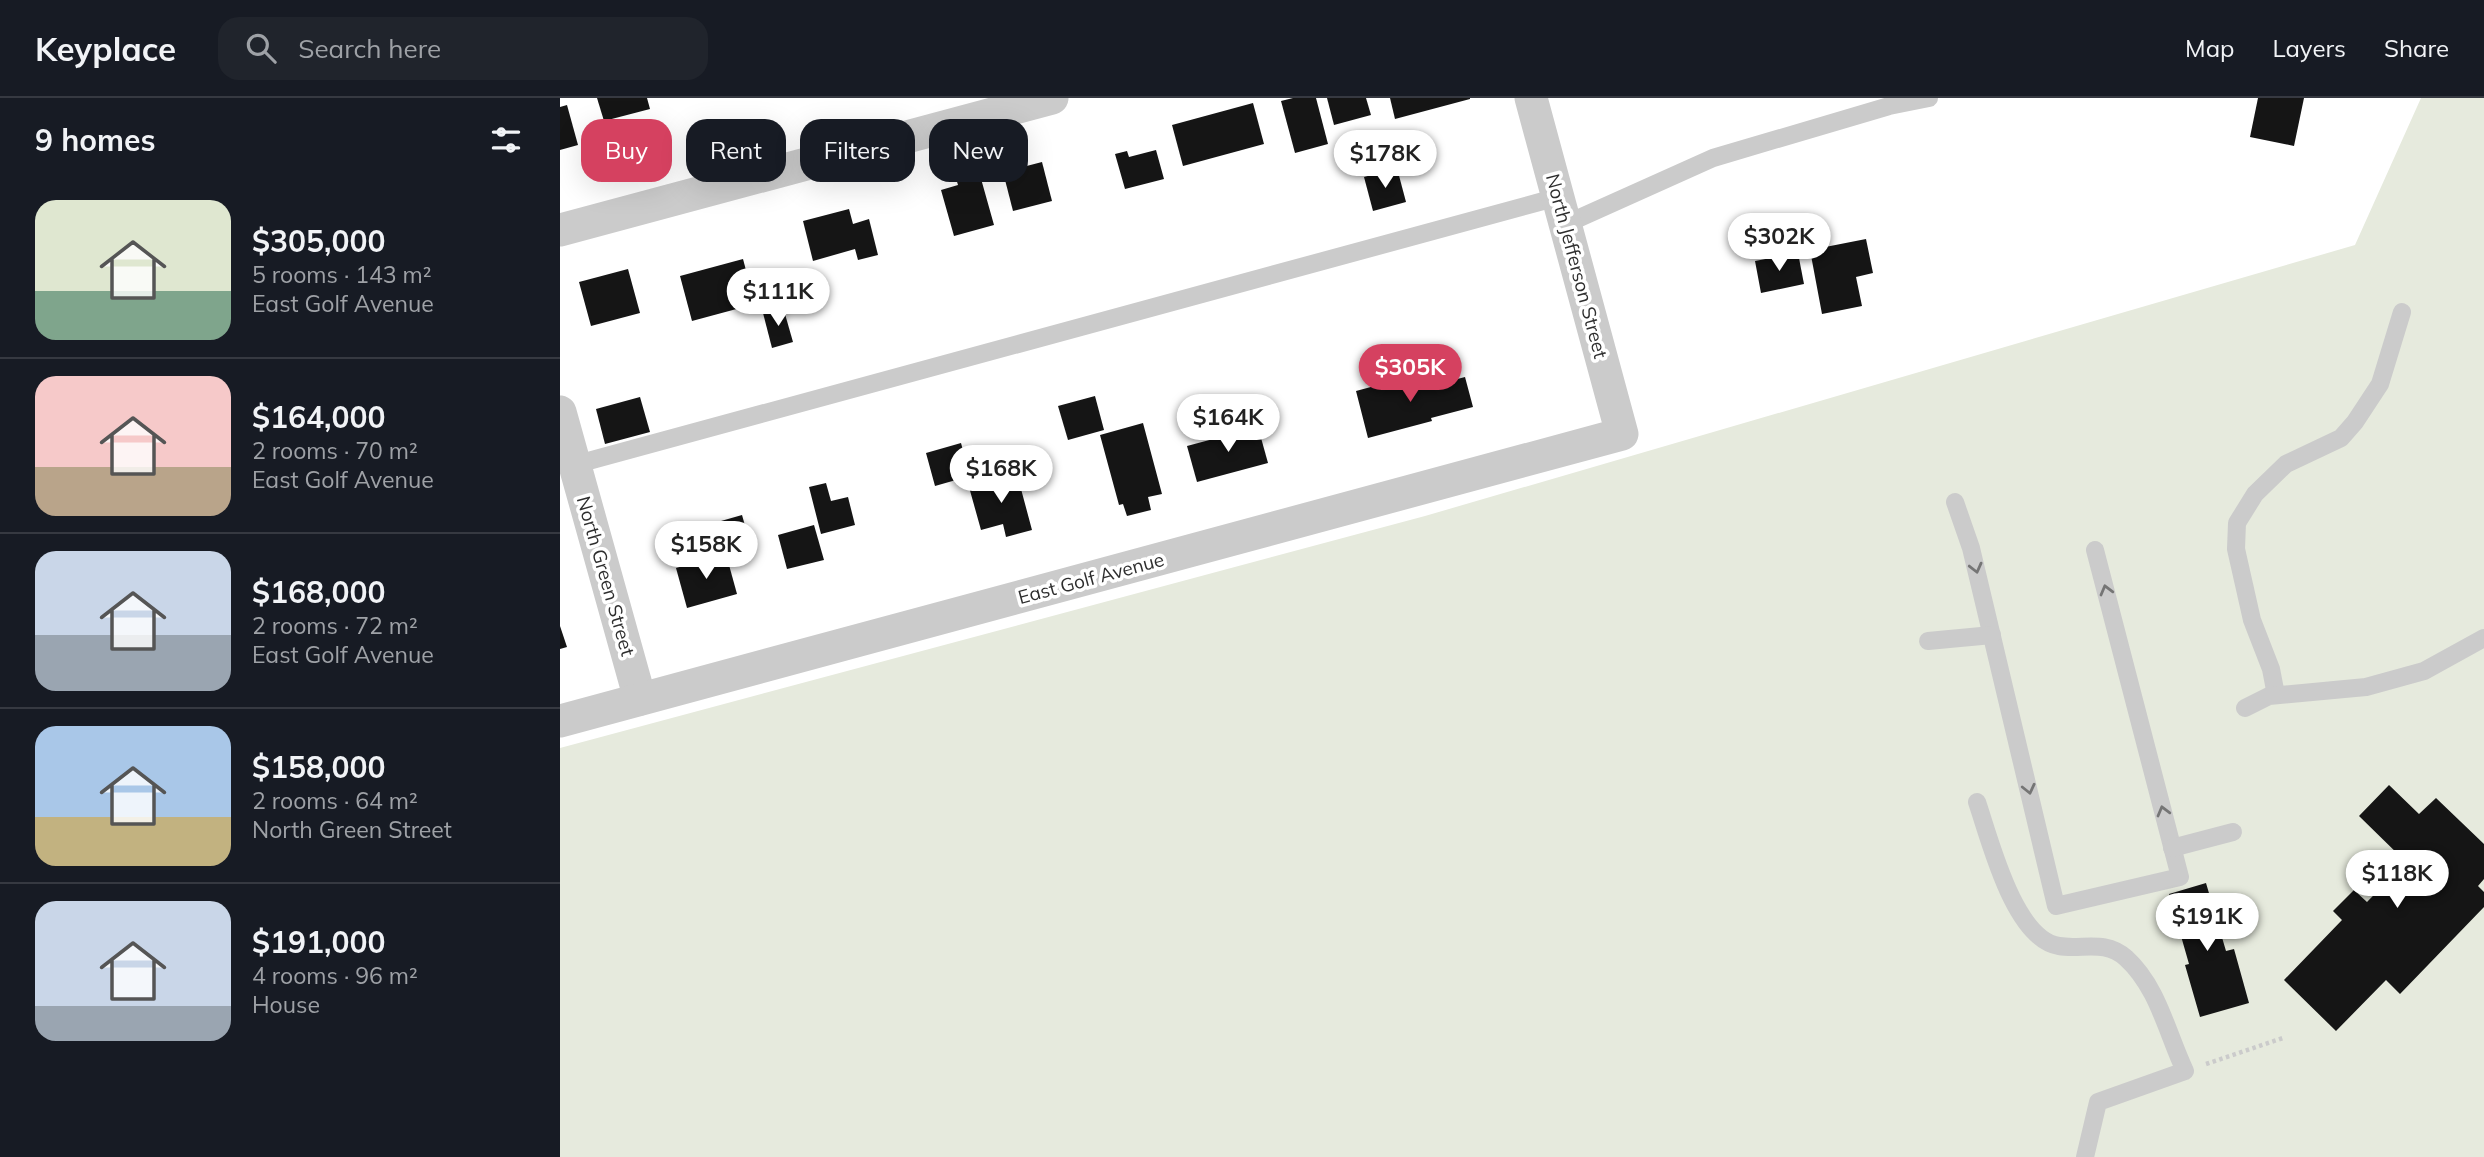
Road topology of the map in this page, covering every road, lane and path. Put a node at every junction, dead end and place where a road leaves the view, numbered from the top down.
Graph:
1 (1052, 98) edge
2 (1531, 98) edge
3 (1929, 98) edge
4 (1562, 210) junction
5 (560, 230) edge
6 (2402, 312) dead end
7 (560, 412) edge
8 (1622, 434) joint
9 (567, 466) edge
10 (1955, 502) dead end
11 (2095, 550) dead end
12 (1992, 635) junction
13 (2484, 638) edge
14 (1928, 641) dead end
15 (2464, 650) junction
16 (2484, 657) edge
17 (2276, 695) junction
18 (640, 699) junction
19 (2245, 708) dead end
20 (560, 721) edge
21 (1977, 802) dead end
22 (2233, 832) dead end
23 (2172, 848) junction
24 (2283, 1038) dead end
25 (2185, 1071) junction
26 (2085, 1157) edge

1 - 5 street
2 - 4 street, North Jefferson Street
3 - 4 lane
4 - 8 street, North Jefferson Street
4 - 9 lane
6 - 17 lane
7 - 9 street, North Green Street
8 - 18 street, East Golf Avenue
9 - 18 street, North Green Street
10 -> 12 lane
23 -> 11 lane
12 - 14 lane
12 -> 23 lane
13 - 15 lane
15 - 16 lane
15 - 17 lane
17 - 19 lane
18 - 20 street, East Golf Avenue
21 - 25 lane
22 - 23 lane
24 - 25 path
25 - 26 lane

